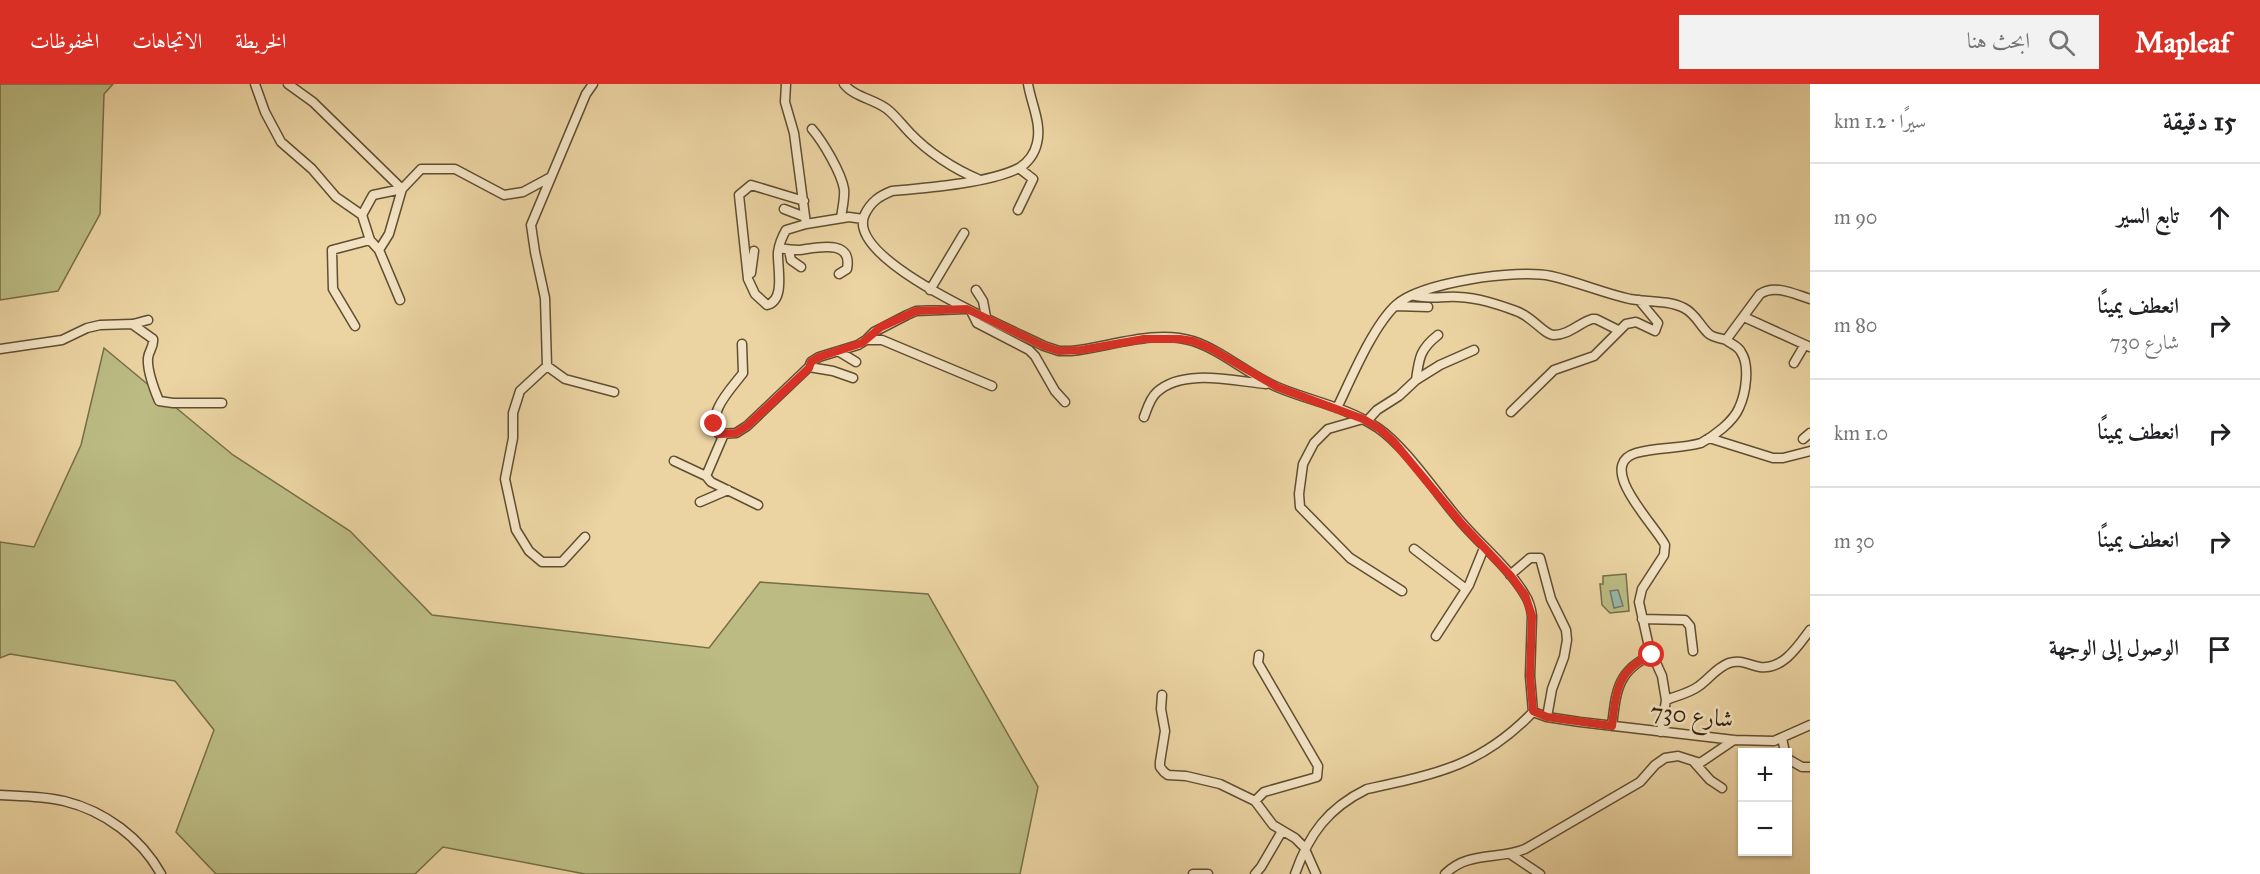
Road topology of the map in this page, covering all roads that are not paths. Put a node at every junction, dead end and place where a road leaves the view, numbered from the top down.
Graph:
1 (255, 84) edge
2 (288, 84) edge
3 (593, 84) edge
4 (786, 84) edge
5 (844, 84) edge
6 (1028, 84) edge
7 (812, 129) dead end
8 (1019, 168) junction
9 (550, 178) junction
10 (979, 179) junction
11 (402, 189) junction
12 (804, 201) junction
13 (784, 209) dead end
14 (1018, 210) dead end
15 (362, 215) junction
16 (841, 218) junction
17 (863, 219) junction
18 (806, 221) junction
19 (964, 233) dead end
20 (370, 240) junction
21 (779, 248) junction
22 (379, 250) junction
23 (789, 250) junction
24 (754, 251) dead end
25 (801, 267) dead end
26 (839, 274) dead end
27 (748, 279) junction
28 (976, 290) dead end
29 (930, 291) junction
30 (1412, 295) junction
31 (1810, 299) edge
32 (400, 300) dead end
33 (1639, 300) junction
34 (1395, 306) junction
35 (1428, 308) dead end
36 (969, 310) junction
37 (986, 317) junction
38 (1744, 317) junction
39 (148, 320) dead end
40 (132, 324) junction
41 (355, 326) dead end
42 (1618, 330) junction
43 (1438, 335) dead end
44 (866, 340) junction
45 (1726, 340) junction
46 (742, 344) dead end
47 (1807, 346) edge
48 (0, 349) edge
49 (1474, 350) dead end
50 (838, 351) junction
51 (856, 362) dead end
52 (1794, 363) dead end
53 (547, 366) junction
54 (809, 368) junction
55 (853, 378) dead end
56 (1416, 380) junction
57 (1272, 385) junction
58 (992, 386) dead end
59 (615, 392) dead end
60 (1065, 402) dead end
61 (222, 403) dead end
62 (1336, 408) junction
63 (1511, 412) dead end
64 (1144, 417) dead end
65 (1365, 420) junction
66 (1810, 433) edge
67 (724, 434) junction
68 (1709, 438) junction
69 (1803, 439) dead end
70 (1810, 451) edge
71 (674, 461) dead end
72 (706, 476) junction
73 (728, 490) junction
74 (700, 502) dead end
75 (758, 504) dead end
76 (585, 537) dead end
77 (1484, 548) junction
78 (1414, 549) dead end
79 (1510, 575) junction
80 (1466, 589) junction
81 (1402, 591) dead end
82 (1642, 618) junction
83 (1810, 630) edge
84 (1436, 636) dead end
85 (1693, 651) dead end
86 (1259, 654) dead end
87 (1652, 655) junction
88 (1162, 695) dead end
89 (1665, 700) junction
90 (1533, 711) junction
91 (1547, 717) junction
92 (1810, 725) edge
93 (1612, 726) junction
94 (1661, 732) junction
95 (1782, 738) junction
96 (1734, 740) junction
97 (1784, 748) edge
98 (1694, 761) junction
99 (1792, 761) edge
100 (1810, 767) edge
101 (1722, 789) dead end
102 (0, 795) edge
103 (1255, 801) junction
104 (1282, 831) junction
105 (1305, 847) junction
106 (1510, 854) junction
107 (161, 874) edge
108 (1193, 874) edge
109 (1208, 874) edge
110 (1255, 874) edge
111 (1295, 874) edge
112 (1316, 874) edge
113 (1445, 874) edge
114 (1540, 874) edge

1 - 15 street
2 - 11 street
3 - 9 street
4 - 12 street
5 - 10 street
6 - 8 street
7 - 16 street
8 - 10 street
8 - 14 street
9 - 11 street
9 - 53 street
10 - 17 street
11 - 15 street
11 - 22 street
12 - 18 street
12 - 27 street
13 - 18 street
15 - 20 street
16 - 17 street
16 - 18 street
17 - 29 street
18 - 21 street
19 - 29 street
20 - 22 street
20 - 41 street
21 - 23 street
21 - 27 street
22 - 32 street
23 - 25 street
23 - 26 street
24 - 27 street
28 - 37 street
29 - 36 street
30 - 33 street
30 - 34 street
30 - 42 street
31 - 38 street
33 - 42 street
33 - 45 street
34 - 35 street
34 - 62 street
36 - 37 street
36 - 44 street
36 - 60 street
37 - 57 street
38 - 45 street
38 - 47 street
39 - 40 street
40 - 48 street
40 - 61 street
42 - 63 street
43 - 56 street
44 - 50 street
44 - 58 street
45 - 68 street
46 - 67 street
47 - 52 street
49 - 56 street
50 - 51 street
50 - 54 street
53 - 59 street
53 - 76 street
54 - 55 street
54 - 67 street
56 - 65 street
57 - 62 street
57 - 64 street
62 - 65 street
65 - 77 street
65 - 81 street
66 - 69 street
67 - 72 street
68 - 70 street
68 - 82 street
71 - 72 street
72 - 73 street
73 - 74 street
73 - 75 street
77 - 79 street
77 - 80 street
78 - 80 street
79 - 90 street
79 - 91 street
80 - 84 street
82 - 85 street
82 - 87 street
83 - 89 street
86 - 103 street
87 - 89 street
87 - 93 street
88 - 103 street
89 - 94 street
90 - 91 street, شارع 730
90 - 105 street
91 - 93 street, شارع 730
92 - 95 street, شارع 730
93 - 94 street, شارع 730
94 - 96 street, شارع 730
95 - 96 street, شارع 730
95 - 97 street
96 - 98 street
98 - 101 street
98 - 106 street
99 - 100 street
102 - 107 street
103 - 104 street
104 - 105 street
104 - 110 street
105 - 111 street
105 - 112 street
106 - 113 street
106 - 114 street
108 - 109 street

